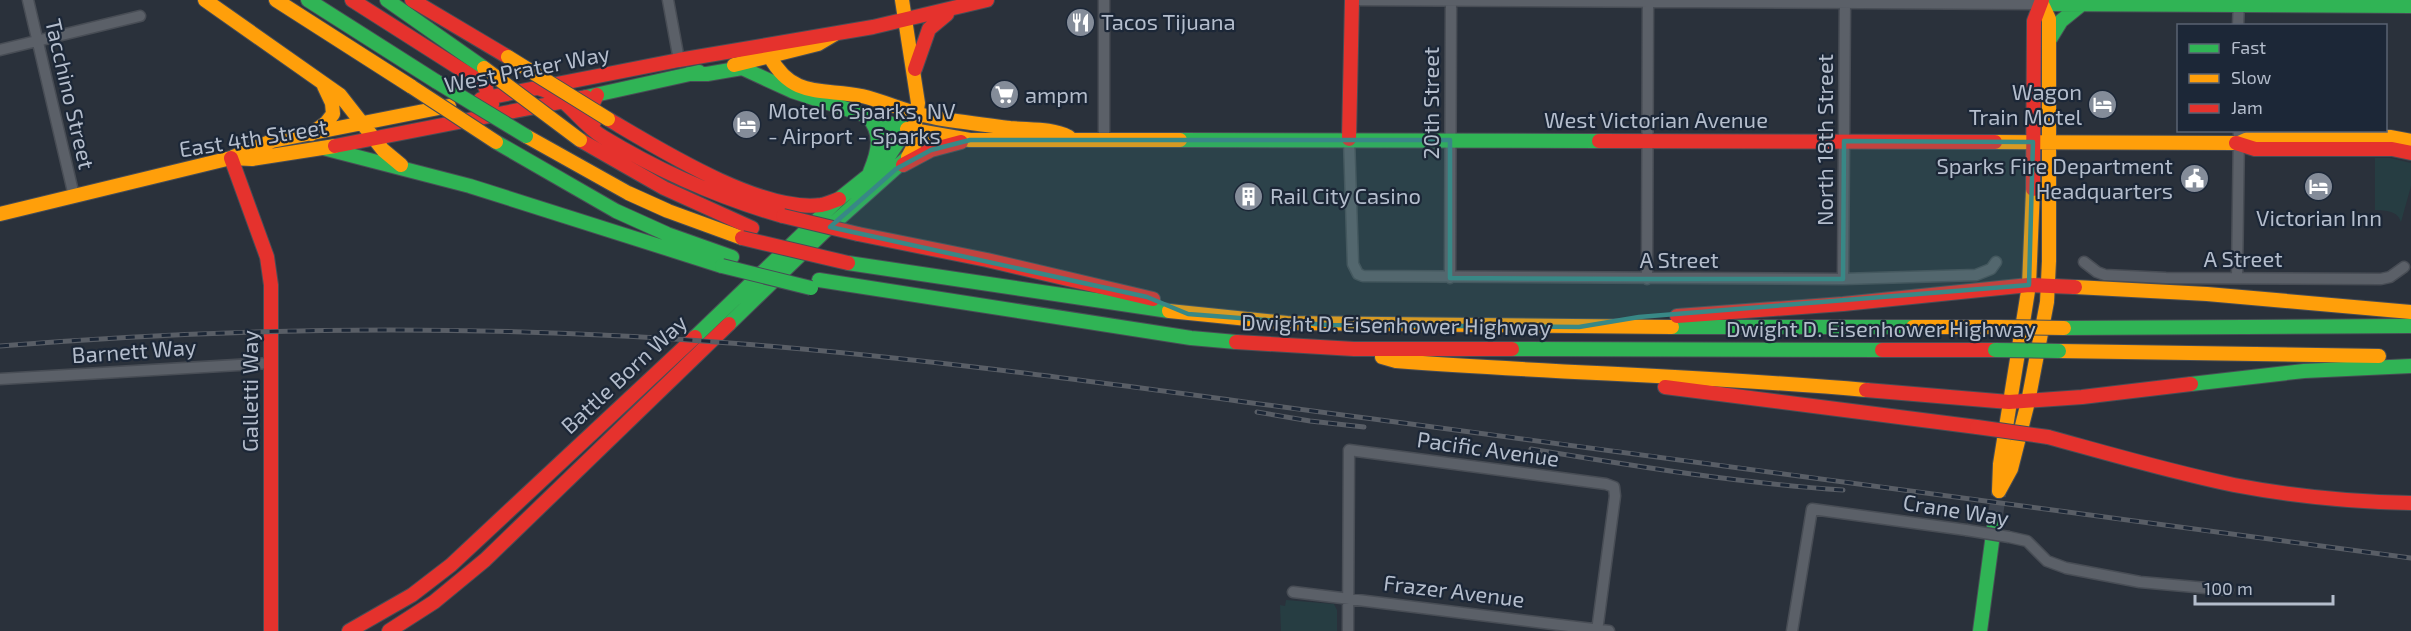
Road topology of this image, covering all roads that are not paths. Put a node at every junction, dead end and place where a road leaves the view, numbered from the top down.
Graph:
1 (28, 0) edge
2 (204, 0) edge
3 (276, 0) edge
4 (308, 0) edge
5 (352, 0) edge
6 (387, 0) edge
7 (412, 0) edge
8 (668, 0) edge
9 (902, 0) edge
10 (987, 0) edge
11 (1104, 0) edge
12 (1352, 0) edge
13 (1451, 1) edge
14 (1648, 1) edge
15 (1845, 2) edge
16 (2042, 2) edge
17 (2239, 3) edge
18 (2082, 4) junction
19 (2411, 6) edge
20 (954, 9) junction
21 (140, 16) dead end
22 (906, 20) junction
23 (2238, 24) edge
24 (835, 34) junction
25 (2050, 39) junction
26 (38, 41) junction
27 (0, 50) edge
28 (736, 50) junction
29 (770, 57) junction
30 (679, 60) junction
31 (914, 72) junction
32 (689, 74) junction
33 (323, 85) junction
34 (538, 88) junction
35 (597, 94) junction
36 (491, 97) junction
37 (567, 101) junction
38 (867, 115) junction
39 (479, 118) junction
40 (363, 123) junction
41 (916, 123) junction
42 (311, 134) junction
43 (2239, 136) edge
44 (375, 139) junction
45 (1072, 139) junction
46 (1104, 139) junction
47 (1349, 139) junction
48 (970, 140) junction
49 (1450, 140) junction
50 (1647, 140) junction
51 (1844, 141) junction
52 (2411, 141) edge
53 (2033, 142) junction
54 (2048, 142) junction
55 (617, 144) junction
56 (323, 148) junction
57 (2411, 153) edge
58 (231, 158) junction
59 (406, 168) junction
60 (896, 169) junction
61 (870, 174) junction
62 (74, 196) junction
63 (839, 199) junction
64 (0, 214) edge
65 (747, 233) junction
66 (2084, 261) dead end
67 (727, 262) junction
68 (1996, 262) dead end
69 (2404, 267) dead end
70 (1450, 278) junction
71 (2237, 278) junction
72 (1647, 279) junction
73 (1843, 279) junction
74 (2029, 285) junction
75 (2049, 286) junction
76 (2411, 312) edge
77 (1188, 314) junction
78 (2411, 326) edge
79 (1579, 327) junction
80 (1354, 349) junction
81 (2411, 356) edge
82 (271, 363) junction
83 (2411, 366) edge
84 (1593, 374) junction
85 (0, 379) edge
86 (2009, 402) junction
87 (2028, 402) junction
88 (2411, 503) edge
89 (1995, 519) tunnel mouth
90 (2228, 590) dead end
91 (1293, 592) dead end
92 (1348, 597) junction
93 (1597, 630) edge
94 (271, 631) edge
95 (349, 631) edge
96 (389, 631) edge
97 (1348, 631) edge
98 (1610, 631) edge
99 (1792, 631) edge
100 (1980, 631) edge

1 - 26 street, Tacchino Street
2 - 33 main road
3 - 67 main road, Dwight D. Eisenhower Highway, bridge
4 - 65 main road, Dwight D. Eisenhower Highway, bridge
5 - 36 main road
6 - 65 main road, bridge
7 - 63 main road, bridge
8 - 30 street
9 - 22 main road
10 - 20 main road, West Prater Way
11 - 46 street
12 - 13 street
12 - 47 main road
13 - 14 street
13 - 49 street, 20th Street
14 - 15 street
14 - 50 street
15 - 16 street
15 - 51 street, North 18th Street
16 - 18 main road
16 - 25 main road
16 - 53 main road
17 - 18 main road
17 - 19 main road
17 - 23 street
18 - 25 main road
20 - 22 main road, West Prater Way
20 - 31 main road
21 - 26 street
22 - 24 main road, West Prater Way
22 - 31 main road
24 - 28 main road, West Prater Way
24 - 29 main road, West Prater Way
25 - 54 main road
26 - 27 street
26 - 62 street, Tacchino Street
28 - 29 main road
28 - 30 main road, West Prater Way
29 - 32 main road, West Prater Way
29 - 41 main road, West Victorian Avenue
30 - 34 main road, West Prater Way
31 - 41 main road
32 - 35 main road, West Prater Way
32 - 38 main road, West Victorian Avenue
33 - 40 main road
33 - 42 main road
34 - 36 main road, West Prater Way
34 - 37 main road
35 - 37 main road, West Prater Way
35 - 55 main road
36 - 39 main road
36 - 40 main road, West Prater Way
37 - 39 main road, West Prater Way
37 - 55 main road
38 - 41 main road, West Victorian Avenue
38 - 61 main road
39 - 44 main road, East 4th Street
40 - 42 main road, West Prater Way
40 - 44 main road
41 - 45 main road, West Victorian Avenue
41 - 48 main road, West Victorian Avenue
41 - 60 main road, Battle Born Way
41 - 61 main road, Battle Born Way
42 - 58 main road, West Prater Way
43 - 52 main road, West Victorian Avenue
43 - 54 main road, West Victorian Avenue
43 - 57 main road, West Victorian Avenue
43 - 71 street
44 - 56 main road, East 4th Street
44 - 59 main road
45 - 46 main road, West Victorian Avenue
45 - 48 main road, West Victorian Avenue
46 - 47 main road, West Victorian Avenue
47 - 49 main road, West Victorian Avenue
47 - 70 street, A Street
48 - 60 main road
49 - 50 main road, West Victorian Avenue
49 - 70 street, 20th Street
50 - 51 main road, West Victorian Avenue
50 - 72 street
51 - 53 main road, West Victorian Avenue
51 - 73 street, North 18th Street
53 - 54 main road, West Victorian Avenue
53 - 74 main road
54 - 75 main road
55 - 77 main road, bridge
56 - 58 main road, East 4th Street
56 - 59 main road
58 - 62 main road, East 4th Street
58 - 82 main road, Galletti Way
59 - 67 main road
60 - 96 main road, Battle Born Way
61 - 63 main road, Battle Born Way
62 - 64 main road, East 4th Street
63 - 95 main road, Battle Born Way
65 - 77 main road, Dwight D. Eisenhower Highway, bridge
66 - 71 street, A Street
67 - 80 main road, Dwight D. Eisenhower Highway
68 - 73 street, A Street
69 - 71 street, A Street
70 - 72 street, A Street
72 - 73 street, A Street
74 - 75 main road
74 - 79 main road
74 - 86 main road
75 - 76 main road
75 - 87 main road
77 - 79 main road, Dwight D. Eisenhower Highway
78 - 79 main road, Dwight D. Eisenhower Highway, bridge
80 - 81 main road, Dwight D. Eisenhower Highway, bridge
80 - 84 main road
82 - 85 street, Barnett Way
82 - 94 main road, Galletti Way
83 - 87 main road
84 - 86 main road
84 - 88 main road, bridge
86 - 87 main road
86 - 87 main road
89 - 100 main road
90 - 99 street, Crane Way, bridge
91 - 92 street, Frazer Avenue
92 - 93 street, Frazer Avenue
92 - 93 street, Pacific Avenue
92 - 97 street
93 - 98 street, Frazer Avenue

